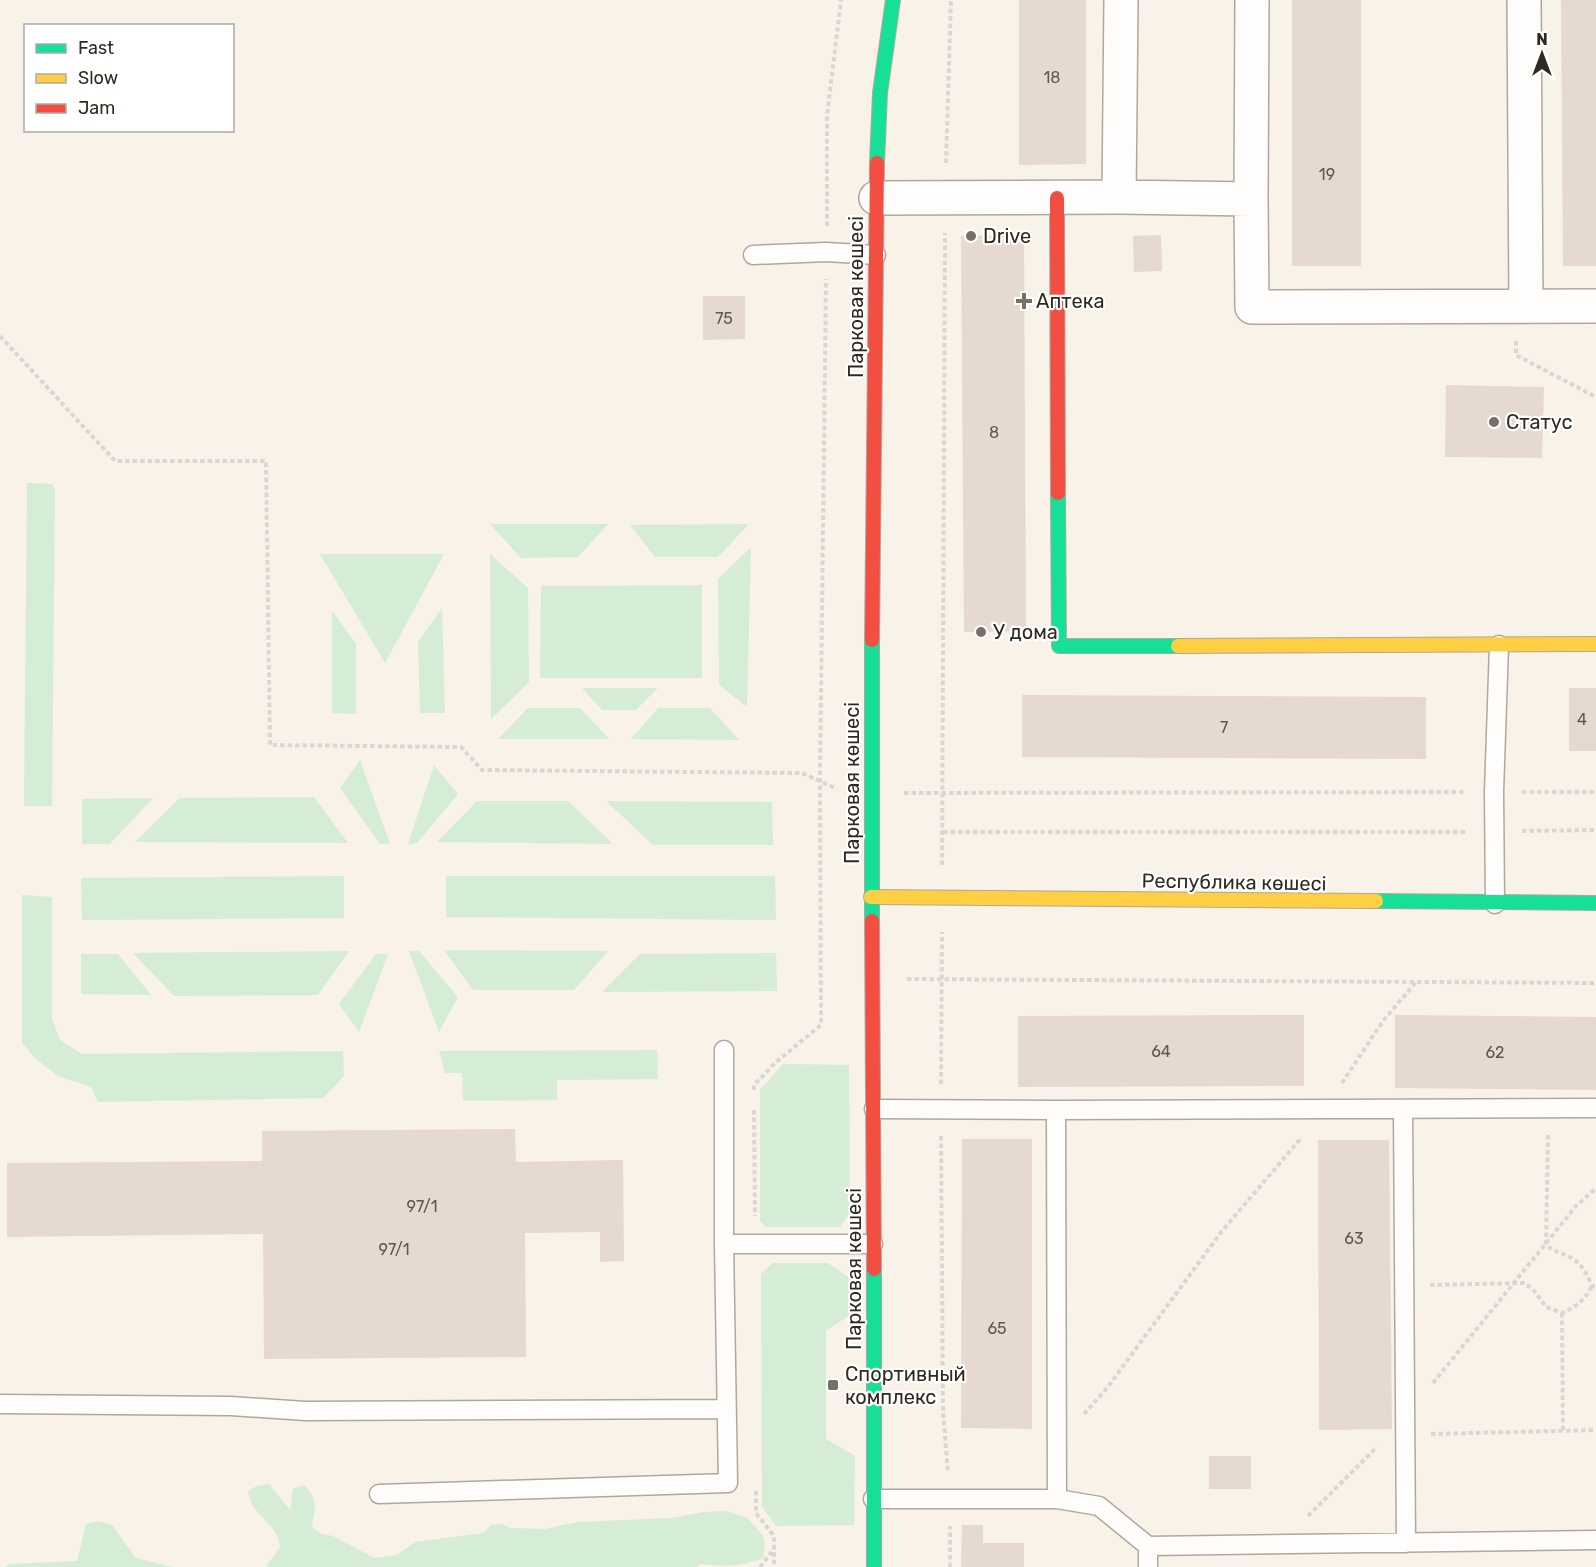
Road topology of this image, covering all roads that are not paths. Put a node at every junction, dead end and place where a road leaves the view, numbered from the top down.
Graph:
1 (892, 0) edge
2 (1121, 0) edge
3 (1252, 0) edge
4 (1524, 0) edge
5 (1119, 197) junction
6 (876, 198) junction
7 (1057, 198) junction
8 (1251, 199) junction
9 (753, 255) dead end
10 (876, 255) junction
11 (1521, 305) junction
12 (1596, 306) edge
13 (1596, 644) edge
14 (1499, 645) junction
15 (871, 897) junction
16 (1596, 903) edge
17 (1495, 904) junction
18 (724, 1050) dead end
19 (1596, 1108) edge
20 (874, 1109) junction
21 (1056, 1110) junction
22 (1403, 1110) junction
23 (724, 1244) junction
24 (873, 1244) junction
25 (0, 1404) edge
26 (726, 1409) junction
27 (379, 1494) dead end
28 (873, 1499) junction
29 (1057, 1499) junction
30 (1596, 1540) edge
31 (1406, 1543) junction
32 (1148, 1546) junction
33 (874, 1567) edge
34 (1148, 1567) edge

1 - 6 street, Парковая көшесі
2 - 5 street
3 - 8 street
4 - 11 street
5 - 7 street
5 - 8 street
6 - 7 street
6 - 10 street, Парковая көшесі
7 - 14 street
8 - 11 street
9 - 10 lane
10 - 15 street, Парковая көшесі
11 - 12 street
13 - 14 street
14 - 17 lane
15 - 17 street, Республика көшесі
15 - 20 street, Парковая көшесі
16 - 17 street, Республика көшесі
18 - 23 lane
19 - 22 lane
20 - 21 lane
20 - 24 street, Парковая көшесі
21 - 22 lane
21 - 29 lane
22 - 31 lane
23 - 24 lane
23 - 26 lane
24 - 28 street, Парковая көшесі
25 - 26 lane
26 - 27 lane
28 - 29 lane
28 - 33 street, Парковая көшесі
29 - 32 lane
30 - 31 lane
31 - 32 lane
32 - 34 lane

